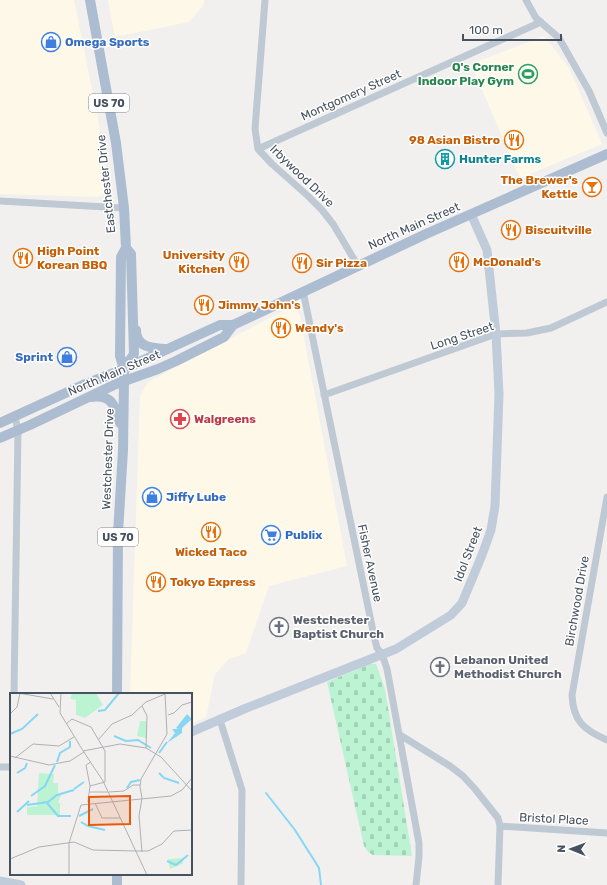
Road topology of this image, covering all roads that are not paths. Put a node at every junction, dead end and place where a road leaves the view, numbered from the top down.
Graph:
1 (90, 0) edge
2 (265, 0) edge
3 (526, 0) edge
4 (541, 22) junction
5 (607, 134) edge
6 (258, 149) junction
7 (607, 154) edge
8 (0, 201) edge
9 (124, 208) junction
10 (471, 214) junction
11 (126, 248) junction
12 (358, 266) junction
13 (303, 291) junction
14 (607, 302) edge
15 (133, 312) junction
16 (233, 325) junction
17 (496, 334) junction
18 (167, 349) junction
19 (124, 369) junction
20 (124, 381) junction
21 (324, 395) junction
22 (87, 398) junction
23 (15, 417) junction
24 (0, 423) edge
25 (18, 430) junction
26 (0, 438) edge
27 (123, 450) junction
28 (607, 497) edge
29 (605, 516) edge
30 (382, 654) junction
31 (14, 693) edge
32 (116, 693) edge
33 (220, 720) junction
34 (192, 732) edge
35 (400, 735) junction
36 (607, 740) edge
37 (500, 826) junction
38 (607, 833) edge
39 (117, 875) edge
40 (0, 881) edge
41 (21, 885) edge
42 (116, 885) edge
43 (241, 885) edge
44 (416, 885) edge
45 (498, 885) edge

1 - 9 main road, Eastchester Drive / US 70
2 - 6 street, Irbywood Drive
3 - 4 street
4 - 5 street
4 - 6 street, Montgomery Street
6 - 12 street, Irbywood Drive
7 - 10 main road, North Main Street
8 - 9 street
9 - 11 main road, Eastchester Drive / US 70
10 - 12 main road, North Main Street
10 - 17 street, Idol Street
11 - 15 main road, Eastchester Drive / US 70
11 - 19 main road, Eastchester Drive / US 70
12 - 13 main road, North Main Street
13 - 16 main road, North Main Street
13 - 21 street, Fisher Avenue
14 - 17 street, Long Street
15 - 18 main road
15 - 19 main road, Eastchester Drive / US 70
16 - 18 main road, North Main Street
16 - 20 main road, North Main Street
17 - 21 street, Long Street
17 - 30 street, Idol Street
18 - 19 main road, North Main Street
19 - 20 main road, Westchester Drive / US 70
19 - 23 main road, North Main Street
20 - 22 main road, North Main Street
20 - 27 main road, Westchester Drive / US 70
21 - 30 street, Fisher Avenue
22 - 25 main road, North Main Street
22 - 27 main road
23 - 24 main road, North Main Street
23 - 25 street
25 - 26 main road, North Main Street
25 - 31 street
27 - 32 main road, Westchester Drive / US 70
28 - 29 street, Birchwood Drive
29 - 36 street, Birchwood Drive
30 - 33 street, Idol Street
30 - 35 street, Fisher Avenue
33 - 34 street, Idol Street
33 - 43 street
35 - 37 street
35 - 44 street, Fisher Avenue
37 - 38 street, Bristol Place
37 - 45 street
39 - 42 main road
40 - 41 street

